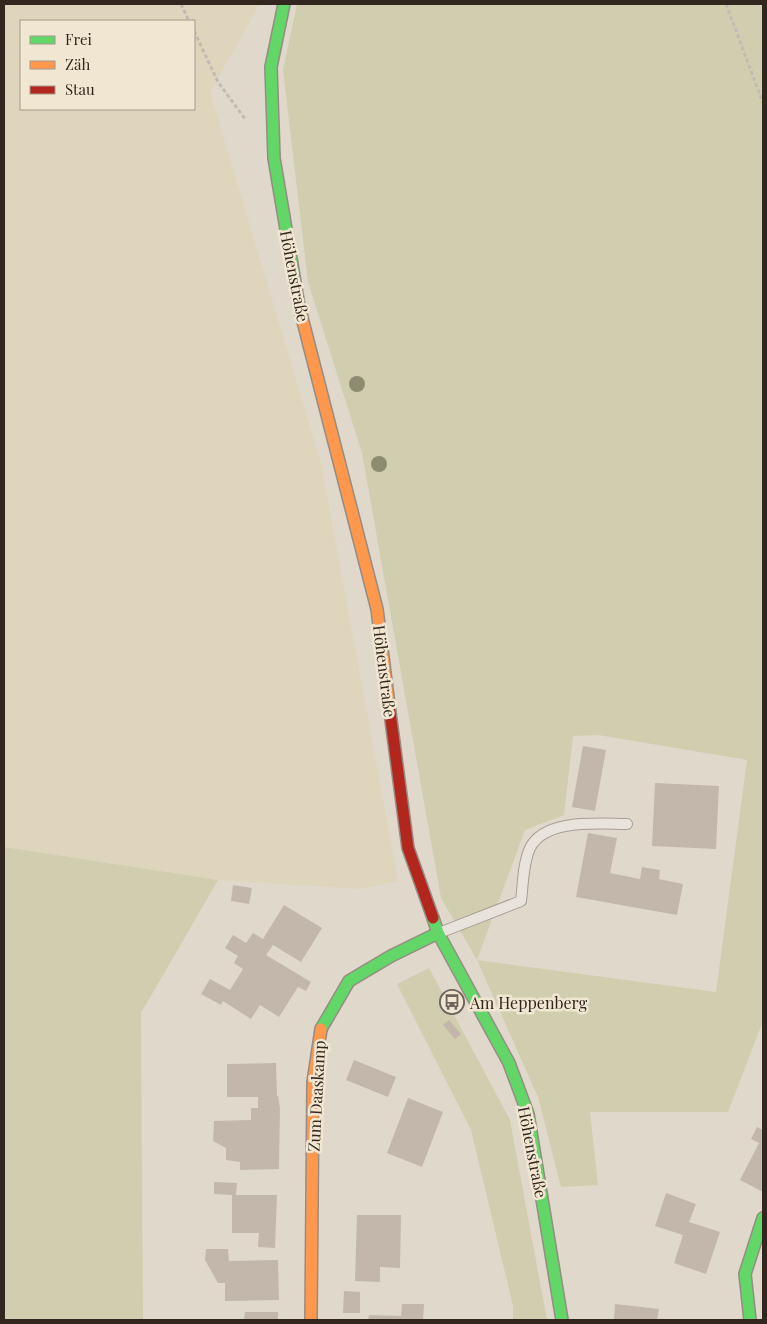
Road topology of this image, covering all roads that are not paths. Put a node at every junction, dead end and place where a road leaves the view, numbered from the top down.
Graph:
1 (284, 4) edge
2 (626, 824) dead end
3 (438, 933) junction
4 (763, 1218) edge
5 (311, 1320) edge
6 (562, 1320) edge
7 (750, 1320) edge

1 - 3 main road, Höhenstraße
2 - 3 lane
3 - 5 main road, Zum Daaskamp
3 - 6 main road, Höhenstraße
4 - 7 main road

